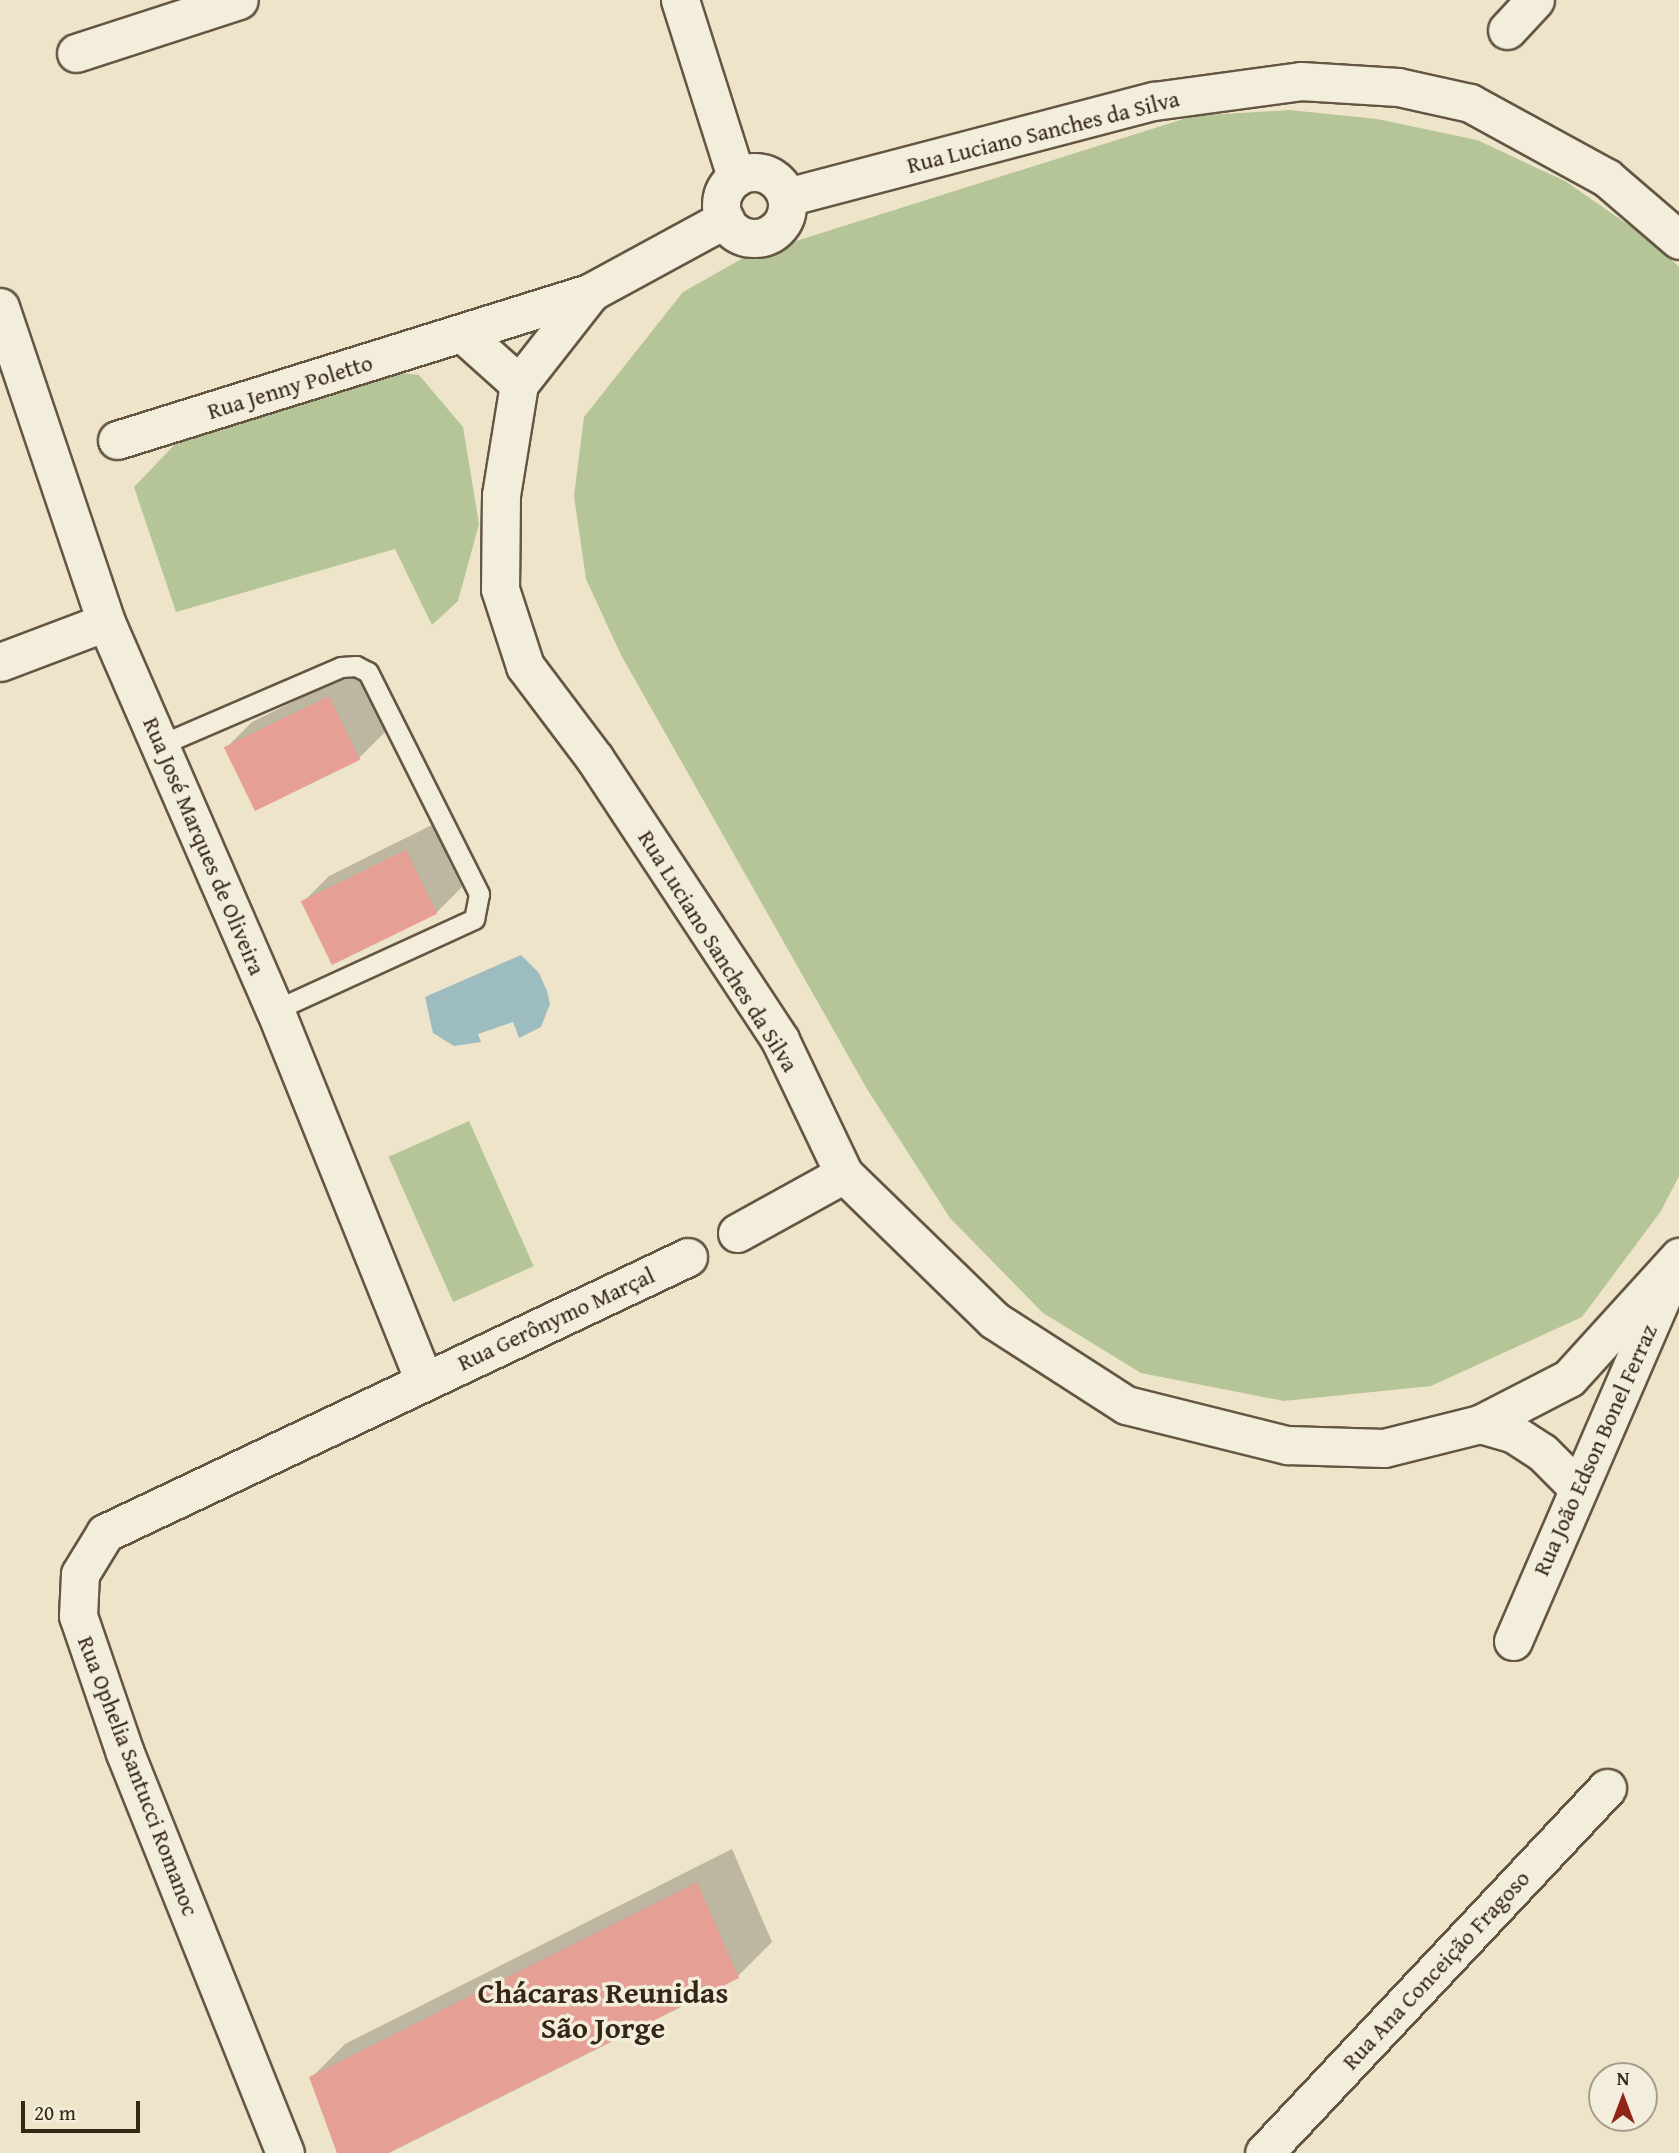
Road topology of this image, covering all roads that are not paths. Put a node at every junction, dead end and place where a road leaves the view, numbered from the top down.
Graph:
1 (239, 0) edge
2 (680, 0) edge
3 (1535, 0) edge
4 (1507, 30) dead end
5 (76, 53) dead end
6 (736, 177) junction
7 (787, 197) junction
8 (725, 219) junction
9 (1679, 240) edge
10 (591, 292) junction
11 (0, 307) edge
12 (462, 333) junction
13 (519, 384) junction
14 (117, 440) dead end
15 (106, 622) junction
16 (0, 662) edge
17 (160, 745) junction
18 (275, 1010) junction
19 (844, 1174) junction
20 (737, 1233) dead end
21 (688, 1257) dead end
22 (1678, 1258) edge
23 (424, 1380) junction
24 (1480, 1424) junction
25 (1577, 1487) junction
26 (1513, 1641) dead end
27 (1607, 1787) dead end
28 (285, 2153) edge
29 (1264, 2153) edge

1 - 5 street
2 - 6 street
3 - 4 street
6 - 7 street
6 - 8 street
7 - 8 street
7 - 9 street, Rua Luciano Sanches da Silva
8 - 10 street, Rua Luciano Sanches da Silva
10 - 12 street, Rua Jenny Poletto
10 - 13 street, Rua Luciano Sanches da Silva
11 - 15 street, Rua José Marques de Oliveira
12 - 13 street
12 - 14 street, Rua Jenny Poletto
13 - 19 street, Rua Luciano Sanches da Silva
15 - 16 street
15 - 17 street, Rua José Marques de Oliveira
17 - 18 street, Rua José Marques de Oliveira
17 - 18 lane
18 - 23 street, Rua José Marques de Oliveira
19 - 20 street
19 - 24 street, Rua Luciano Sanches da Silva
21 - 23 street, Rua Gerônymo Marçal
22 - 24 street, Rua Luciano Sanches da Silva
22 - 25 street, Rua João Edson Bonel Ferraz
23 - 28 street, Rua Ophelia Santucci Romanoc
24 - 25 street
25 - 26 street, Rua João Edson Bonel Ferraz
27 - 29 street, Rua Ana Conceição Fragoso

